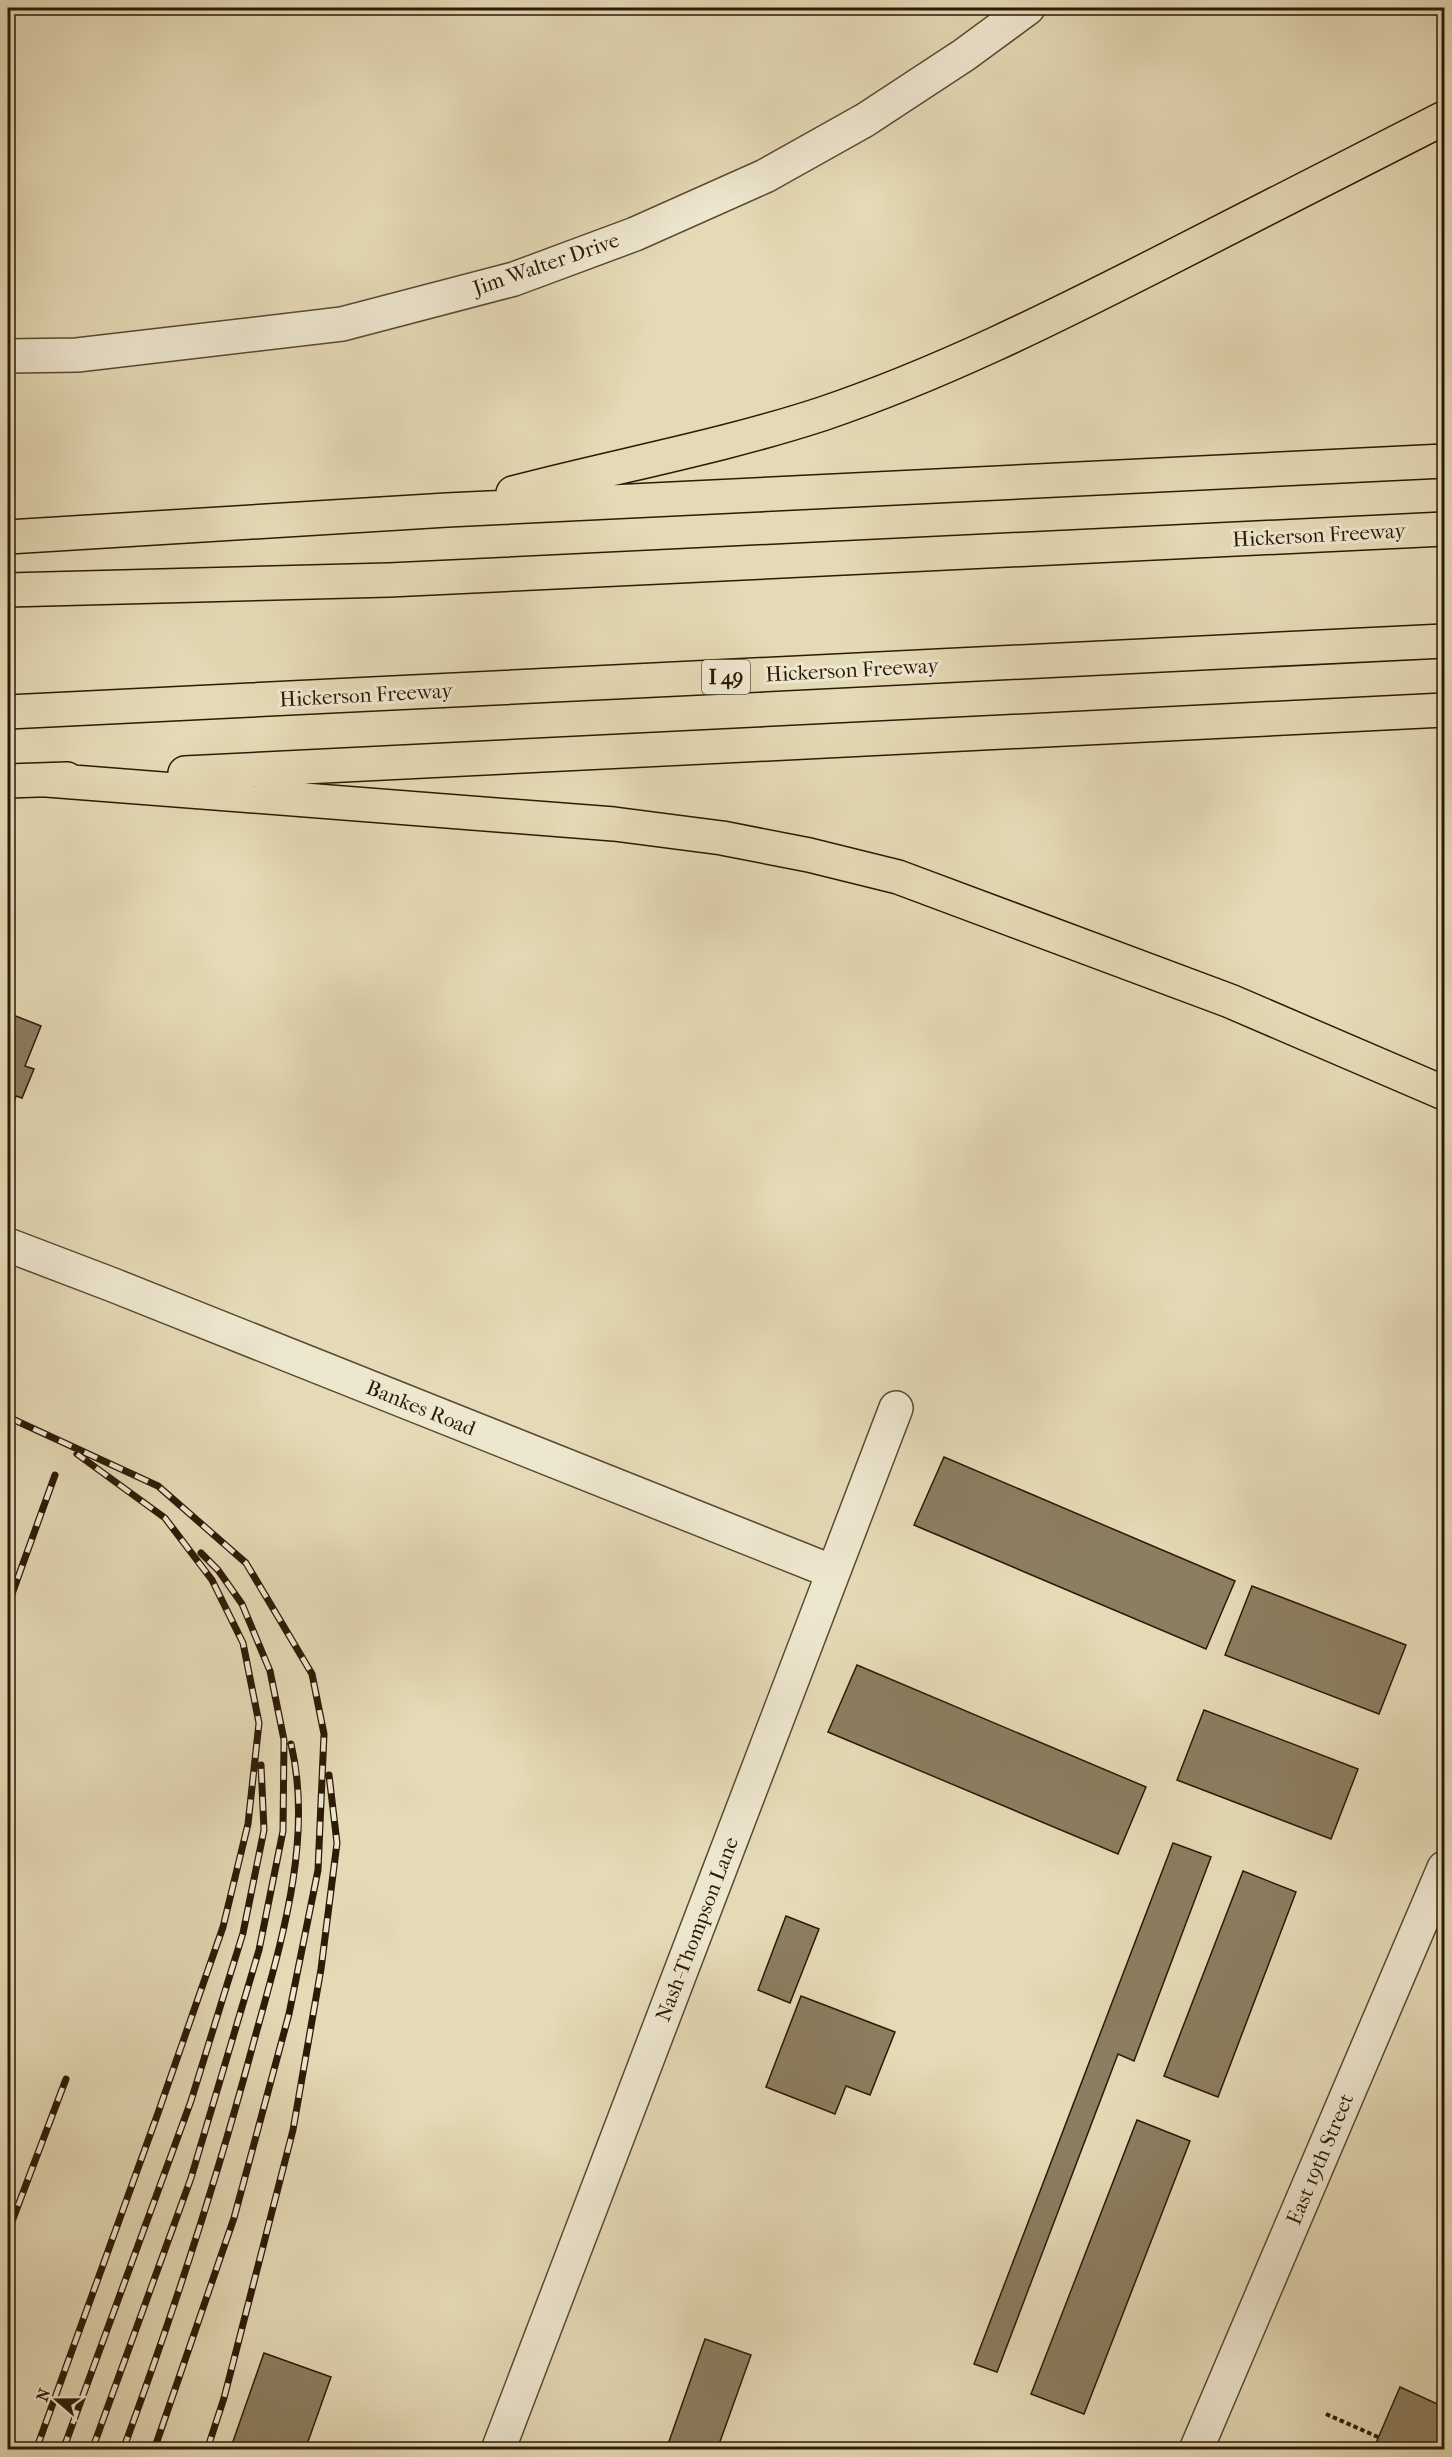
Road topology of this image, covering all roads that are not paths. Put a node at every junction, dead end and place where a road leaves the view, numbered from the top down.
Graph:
1 (1028, 8) edge
2 (1444, 118) edge
3 (8, 356) edge
4 (1444, 461) edge
5 (447, 510) junction
6 (1444, 529) edge
7 (8, 537) edge
8 (8, 590) edge
9 (1444, 640) edge
10 (1444, 710) edge
11 (8, 712) edge
12 (47, 780) junction
13 (8, 781) edge
14 (1444, 1093) edge
15 (8, 1245) edge
16 (896, 1408) dead end
17 (833, 1572) junction
18 (1444, 1868) edge
19 (498, 2450) edge
20 (1196, 2450) edge

1 - 3 street, Jim Walter Drive
2 - 5 highway
4 - 5 highway
5 - 7 highway
6 - 8 highway, Hickerson Freeway
9 - 11 highway, Hickerson Freeway / I 49
10 - 12 highway
12 - 13 highway
12 - 14 highway
15 - 17 street, Bankes Road
16 - 17 street, Nash-Thompson Lane
17 - 19 street, Nash-Thompson Lane
18 - 20 street, East 19th Street

